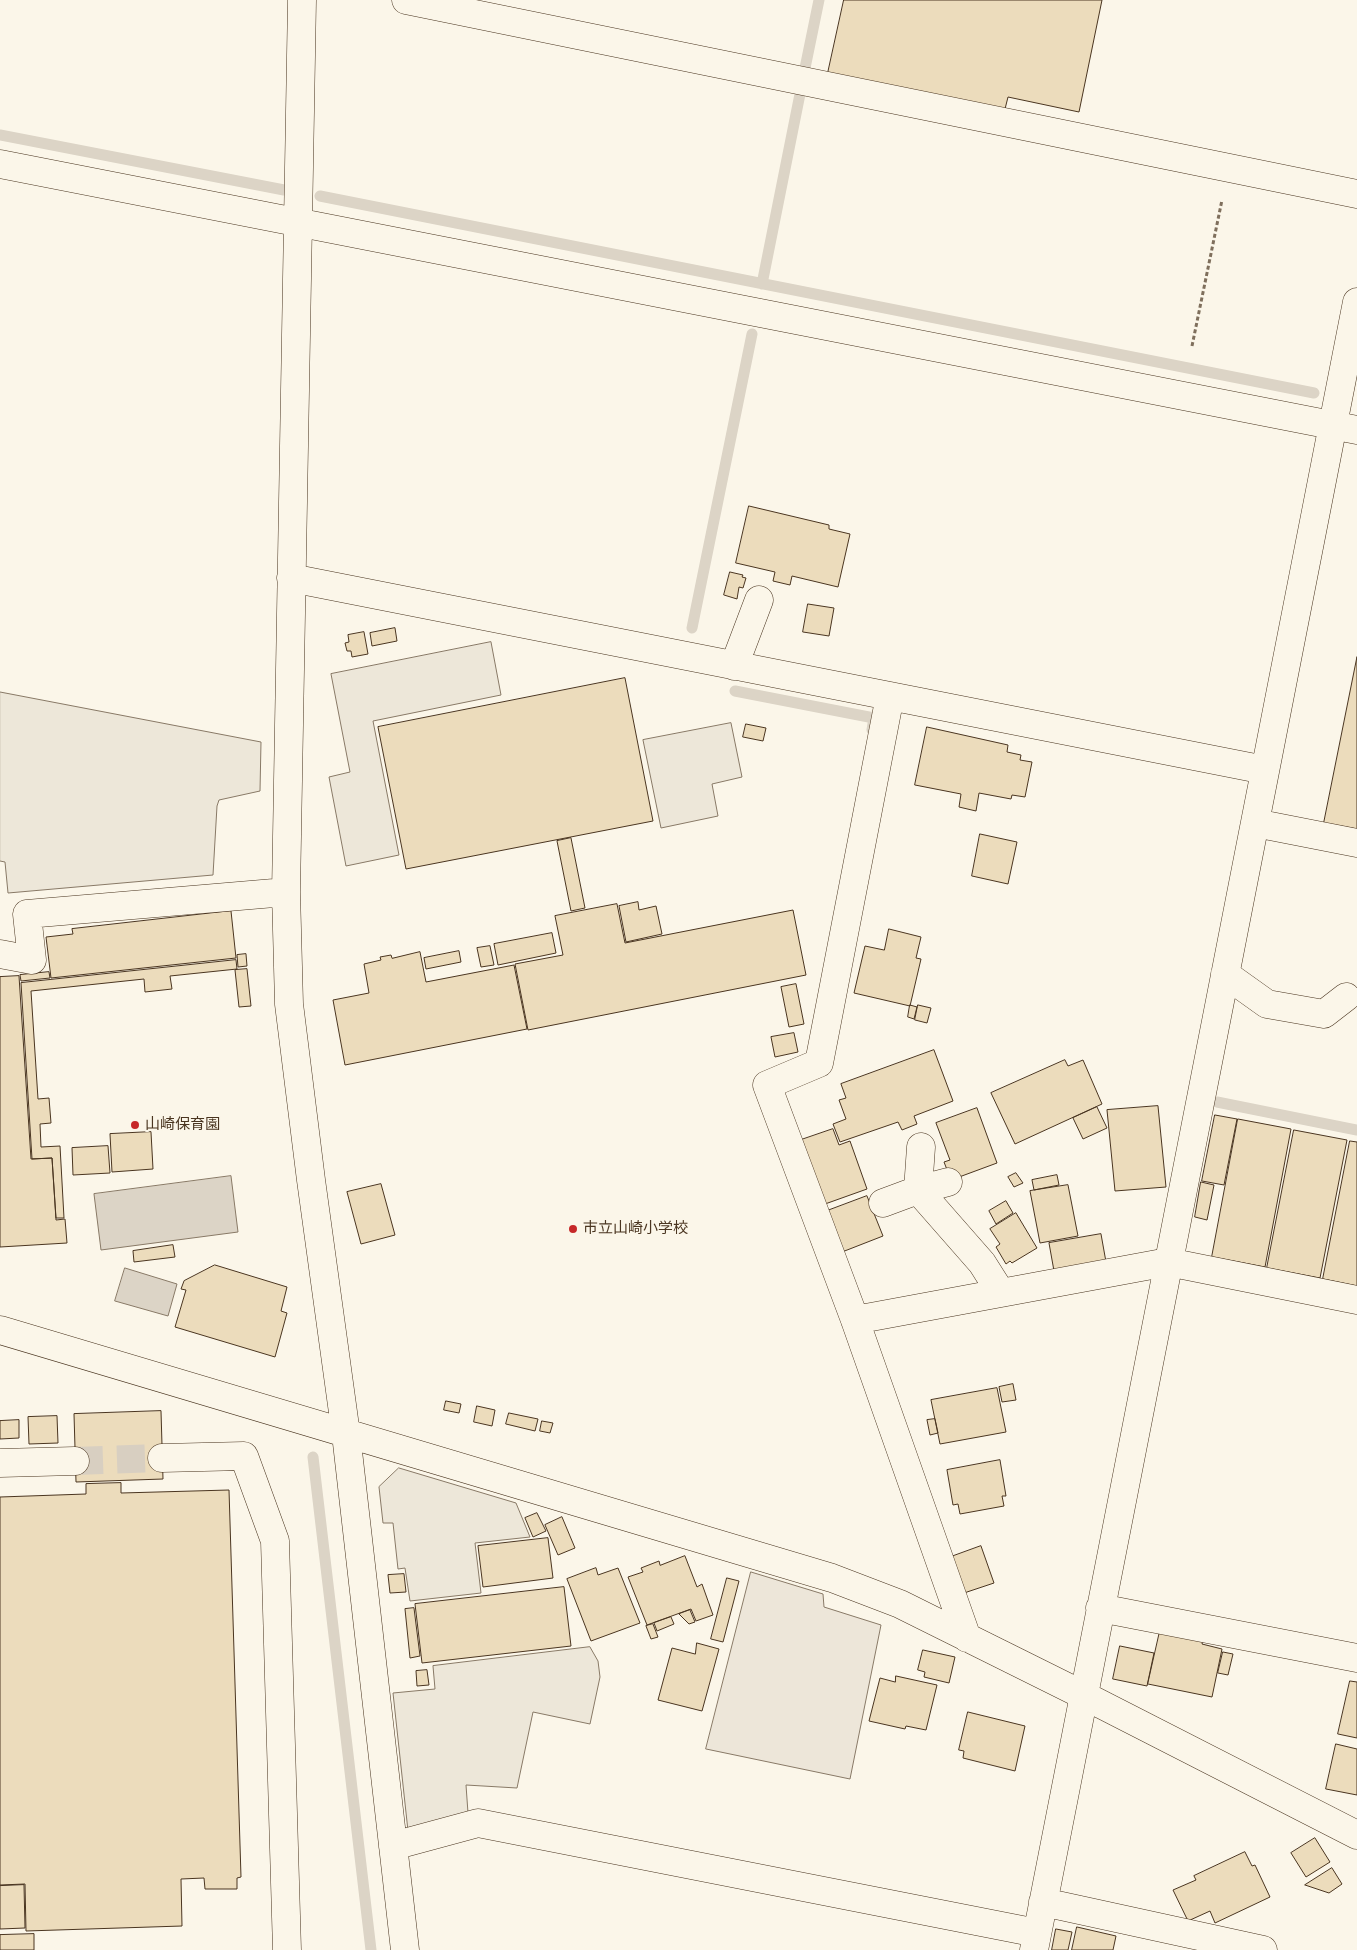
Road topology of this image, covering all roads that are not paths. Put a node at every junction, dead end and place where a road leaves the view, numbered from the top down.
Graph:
1 (302, 0) edge
2 (406, 0) edge
3 (0, 164) edge
4 (1357, 194) edge
5 (298, 222) junction
6 (1357, 302) edge
7 (1345, 427) edge
8 (291, 578) junction
9 (759, 600) dead end
10 (734, 666) junction
11 (890, 696) junction
12 (1265, 770) junction
13 (1254, 823) junction
14 (1357, 843) edge
15 (286, 892) junction
16 (0, 954) edge
17 (1225, 974) junction
18 (1346, 997) dead end
19 (921, 1147) dead end
20 (948, 1182) dead end
21 (918, 1190) junction
22 (883, 1203) dead end
23 (1168, 1262) junction
24 (1001, 1293) junction
25 (1357, 1300) edge
26 (856, 1320) junction
27 (0, 1330) edge
28 (346, 1434) junction
29 (162, 1458) tunnel mouth
30 (75, 1461) tunnel mouth
31 (0, 1463) edge
32 (1100, 1608) junction
33 (968, 1638) junction
34 (1357, 1658) edge
35 (1083, 1695) junction
36 (1357, 1835) edge
37 (393, 1846) junction
38 (1043, 1902) junction
39 (1035, 1942) edge
40 (287, 1950) edge
41 (405, 1950) edge
42 (1263, 1950) edge

1 - 5 street
2 - 4 street
3 - 5 street
5 - 7 street
5 - 8 street
6 - 7 street
7 - 12 street
8 - 10 street
8 - 15 street
9 - 10 street
10 - 11 street
11 - 12 street
11 - 26 street
12 - 13 street
13 - 14 street
13 - 17 street
15 - 16 street
15 - 28 street
17 - 18 street
17 - 23 street
19 - 21 street
20 - 21 street
21 - 22 street
21 - 24 street
23 - 24 street
23 - 25 street
23 - 32 street
24 - 26 street
26 - 33 street
27 - 28 street
28 - 33 street
28 - 37 street
29 - 40 street
30 - 31 street
32 - 34 street
32 - 35 street
33 - 35 street
35 - 36 street
35 - 38 street
37 - 39 street
37 - 41 street
38 - 39 street
38 - 42 street

